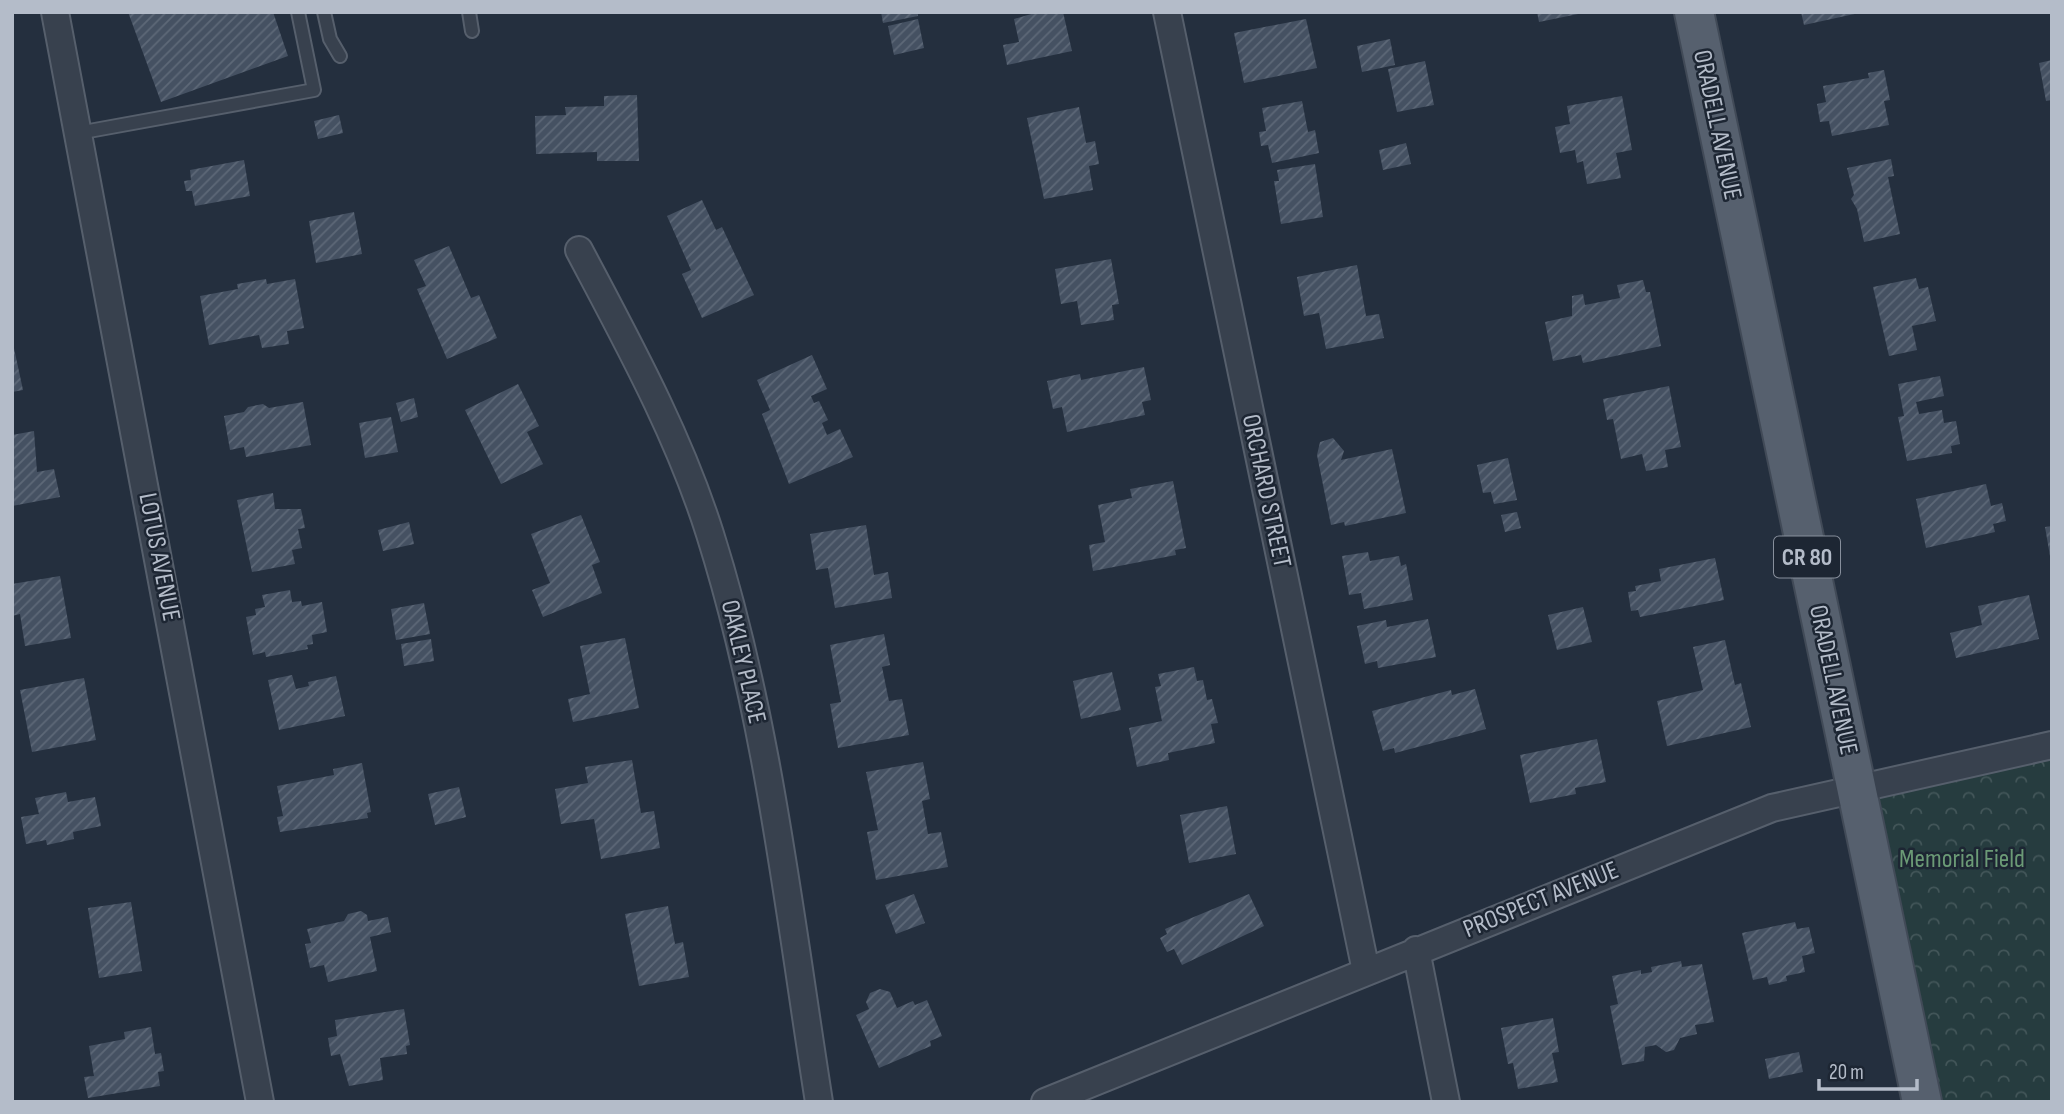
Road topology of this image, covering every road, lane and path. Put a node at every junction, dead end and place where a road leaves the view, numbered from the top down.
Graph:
1 (55, 12) edge
2 (298, 12) edge
3 (324, 12) edge
4 (469, 12) edge
5 (1167, 12) edge
6 (1694, 12) edge
7 (472, 31) dead end
8 (340, 55) dead end
9 (78, 133) junction
10 (579, 250) dead end
11 (2052, 745) edge
12 (1856, 790) junction
13 (1416, 950) junction
14 (1366, 971) junction
15 (260, 1102) edge
16 (819, 1102) edge
17 (1045, 1102) edge
18 (1446, 1102) edge
19 (1922, 1102) edge

1 - 9 street, LOTUS AVENUE
2 - 9 lane
3 - 8 lane
4 - 7 lane
5 - 14 street, ORCHARD STREET
6 - 12 main road, ORADELL AVENUE / CR 80
9 - 15 street, LOTUS AVENUE
10 - 16 street, OAKLEY PLACE
11 - 12 street, PROSPECT AVENUE
12 - 13 street, PROSPECT AVENUE
12 - 19 main road, ORADELL AVENUE / CR 80
13 - 14 street, PROSPECT AVENUE
13 - 18 street
14 - 17 street, PROSPECT AVENUE

